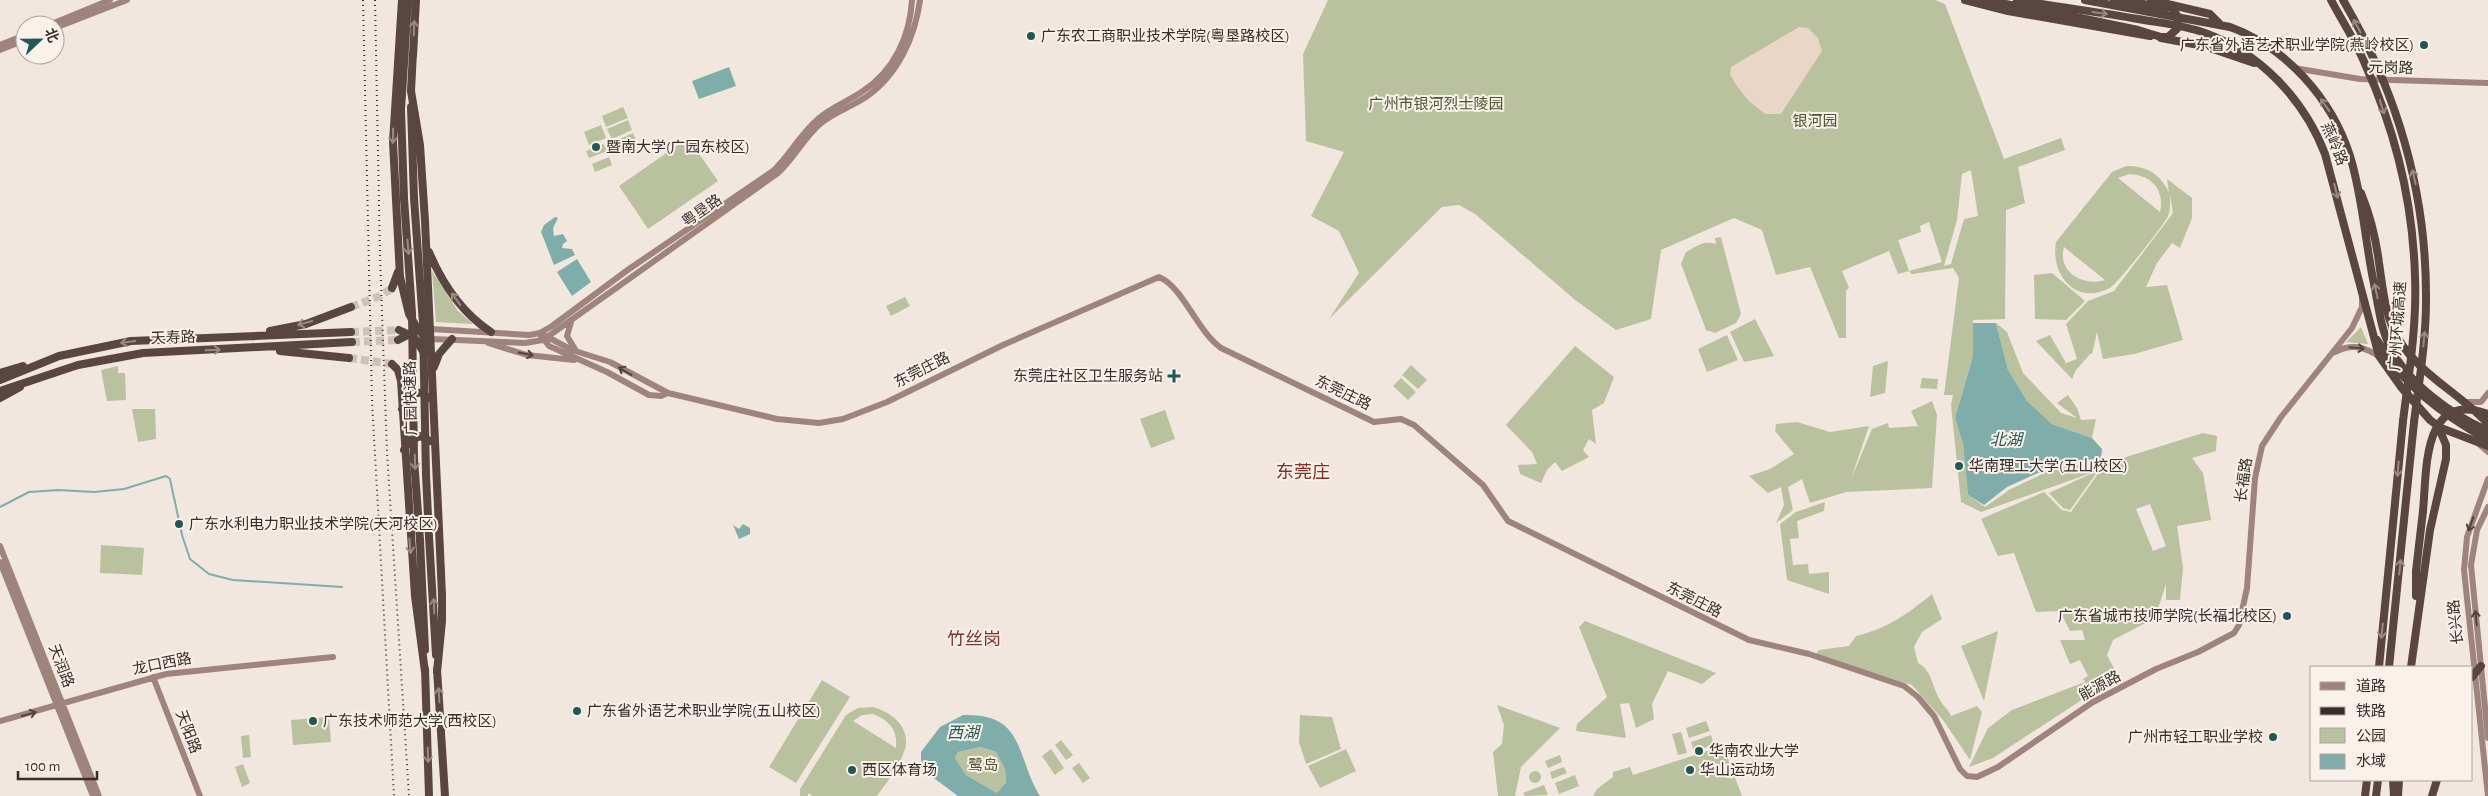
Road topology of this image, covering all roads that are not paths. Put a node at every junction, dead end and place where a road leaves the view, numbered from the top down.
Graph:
1 (110, 0) edge
2 (127, 0) edge
3 (403, 0) edge
4 (408, 0) edge
5 (416, 0) edge
6 (912, 0) edge
7 (920, 0) edge
8 (1965, 0) edge
9 (1984, 0) edge
10 (2017, 0) edge
11 (2085, 0) edge
12 (2114, 0) edge
13 (2152, 0) edge
14 (2331, 0) edge
15 (2343, 0) edge
16 (65, 18) edge
17 (2219, 23) junction
18 (65, 24) edge
19 (15, 39) edge
20 (15, 44) edge
21 (0, 45) edge
22 (0, 50) edge
23 (404, 63) junction
24 (2262, 66) junction
25 (2294, 68) junction
26 (2488, 82) edge
27 (411, 91) junction
28 (2356, 182) junction
29 (426, 246) junction
30 (399, 265) junction
31 (427, 266) junction
32 (392, 288) tunnel mouth
33 (2362, 296) junction
34 (429, 304) junction
35 (351, 307) tunnel mouth
36 (572, 320) junction
37 (431, 329) junction
38 (418, 330) junction
39 (2371, 330) junction
40 (351, 332) tunnel mouth
41 (491, 332) junction
42 (540, 333) junction
43 (247, 336) junction
44 (413, 337) junction
45 (177, 338) junction
46 (431, 339) junction
47 (452, 339) junction
48 (478, 339) junction
49 (545, 339) junction
50 (398, 340) tunnel mouth
51 (352, 342) tunnel mouth
52 (248, 349) junction
53 (177, 352) junction
54 (576, 352) junction
55 (2334, 353) junction
56 (2379, 356) junction
57 (349, 358) tunnel mouth
58 (580, 360) junction
59 (40, 363) junction
60 (392, 364) dead end
61 (0, 373) edge
62 (432, 376) junction
63 (41, 377) junction
64 (0, 380) edge
65 (0, 390) edge
66 (668, 394) junction
67 (2488, 394) edge
68 (0, 398) edge
69 (2464, 402) junction
70 (401, 410) junction
71 (433, 410) junction
72 (2488, 414) edge
73 (2488, 424) edge
74 (2438, 426) junction
75 (2488, 431) edge
76 (2469, 439) junction
77 (2488, 440) edge
78 (2488, 446) edge
79 (404, 450) junction
80 (434, 450) junction
81 (2488, 452) edge
82 (2488, 479) edge
83 (2488, 507) edge
84 (0, 546) edge
85 (0, 562) edge
86 (2417, 618) junction
87 (2234, 633) joint
88 (334, 657) dead end
89 (2379, 666) edge
90 (2389, 666) edge
91 (2411, 666) edge
92 (2472, 666) edge
93 (2481, 666) junction
94 (426, 672) junction
95 (437, 672) junction
96 (2473, 676) edge
97 (153, 677) junction
98 (60, 705) junction
99 (0, 721) edge
100 (2488, 738) edge
101 (1985, 774) joint
102 (2367, 781) edge
103 (2378, 781) edge
104 (2393, 781) edge
105 (2399, 781) edge
106 (2437, 781) edge
107 (93, 796) edge
108 (99, 796) edge
109 (200, 796) edge
110 (429, 796) edge
111 (445, 796) edge
112 (2365, 796) edge
113 (2376, 796) edge
114 (2394, 796) edge
115 (2398, 796) edge
116 (2432, 796) edge
117 (2488, 796) edge

1 - 16 street
2 - 18 street
3 - 23 highway
3 -> 30 highway
4 - 23 highway, 广园快速路
27 -> 5 highway
6 - 42 street, 粤垦路
7 - 36 street, 粤垦路
8 - 24 highway
9 - 12 highway, bridge
10 -> 24 highway, 燕岭路
11 - 17 highway, 燕岭路
13 - 17 highway
14 -> 89 highway, 广州环城高速, bridge
90 -> 15 highway, 广州环城高速, bridge
17 - 25 highway, 燕岭路
19 - 21 street
20 - 22 street
23 -> 94 highway, 广园快速路, bridge
24 -> 33 highway, 燕岭路
25 - 26 street, 元岗路
28 -> 25 highway, 燕岭路
27 - 29 highway
95 -> 27 highway, 广园快速路, bridge
28 - 69 highway
75 -> 28 highway, 燕岭路
29 - 31 highway
41 -> 29 highway
30 - 31 highway
30 - 32 highway
30 - 38 highway
31 - 34 highway
33 - 39 highway, 燕岭路
33 - 55 street, 长福路
34 - 37 highway
34 - 38 highway
35 -> 43 highway
36 - 49 street, 粤垦路
36 - 54 street
37 - 38 highway
37 - 41 street
37 - 46 highway
38 - 44 highway
38 - 44 highway
38 - 46 highway
39 - 56 highway, 燕岭路
39 - 77 highway
40 - 43 highway, 天寿路
41 - 42 street
42 - 49 street
43 - 45 highway, 天寿路
44 - 46 highway
44 - 50 highway
44 - 62 highway
45 - 53 highway
45 -> 59 highway, 天寿路
46 - 47 street, 粤垦路
46 - 62 highway
47 - 48 street, 粤垦路
47 - 62 highway
48 - 49 street, 粤垦路
48 -> 58 street
49 - 54 street, 东莞庄路
49 - 58 street, 东莞庄路
51 - 52 highway, 天寿路
53 -> 52 highway, 天寿路
52 - 57 highway
53 - 63 highway, 天寿路
66 -> 54 street, 东莞庄路
55 -> 56 street
55 - 87 street, 长福路
56 - 74 highway, 燕岭路
58 - 66 street, 东莞庄路
59 - 61 highway
59 - 64 highway, 天寿路
60 - 70 highway
62 - 71 highway
63 - 65 highway, 天寿路
63 - 68 highway
66 - 101 street, 东莞庄路
67 - 69 street
69 - 73 highway
70 - 71 highway
70 - 79 highway
71 - 80 highway
72 - 86 highway, bridge
74 - 76 highway, 燕岭路
74 - 86 highway
76 - 78 highway, 燕岭路
76 - 81 street
79 - 80 highway
79 -> 94 highway
80 - 95 highway
82 -> 92 street, 长兴路
93 -> 83 street, 长兴路
84 - 98 street, 天润路
85 - 98 street, 天润路
86 - 91 highway
87 - 101 street, 能源路
88 - 97 street, 龙口西路
93 - 96 highway
93 - 100 street, 长兴路
94 -> 110 highway, 广园快速路
111 -> 95 highway, 广园快速路
96 - 117 street, 长兴路
97 - 98 street, 龙口西路
97 - 109 street, 天阳路
99 -> 98 street, 龙口西路
98 - 107 street, 天润路
98 - 108 street, 天润路
102 - 112 highway
103 - 113 highway
104 - 114 highway
105 - 115 highway
106 - 116 highway

